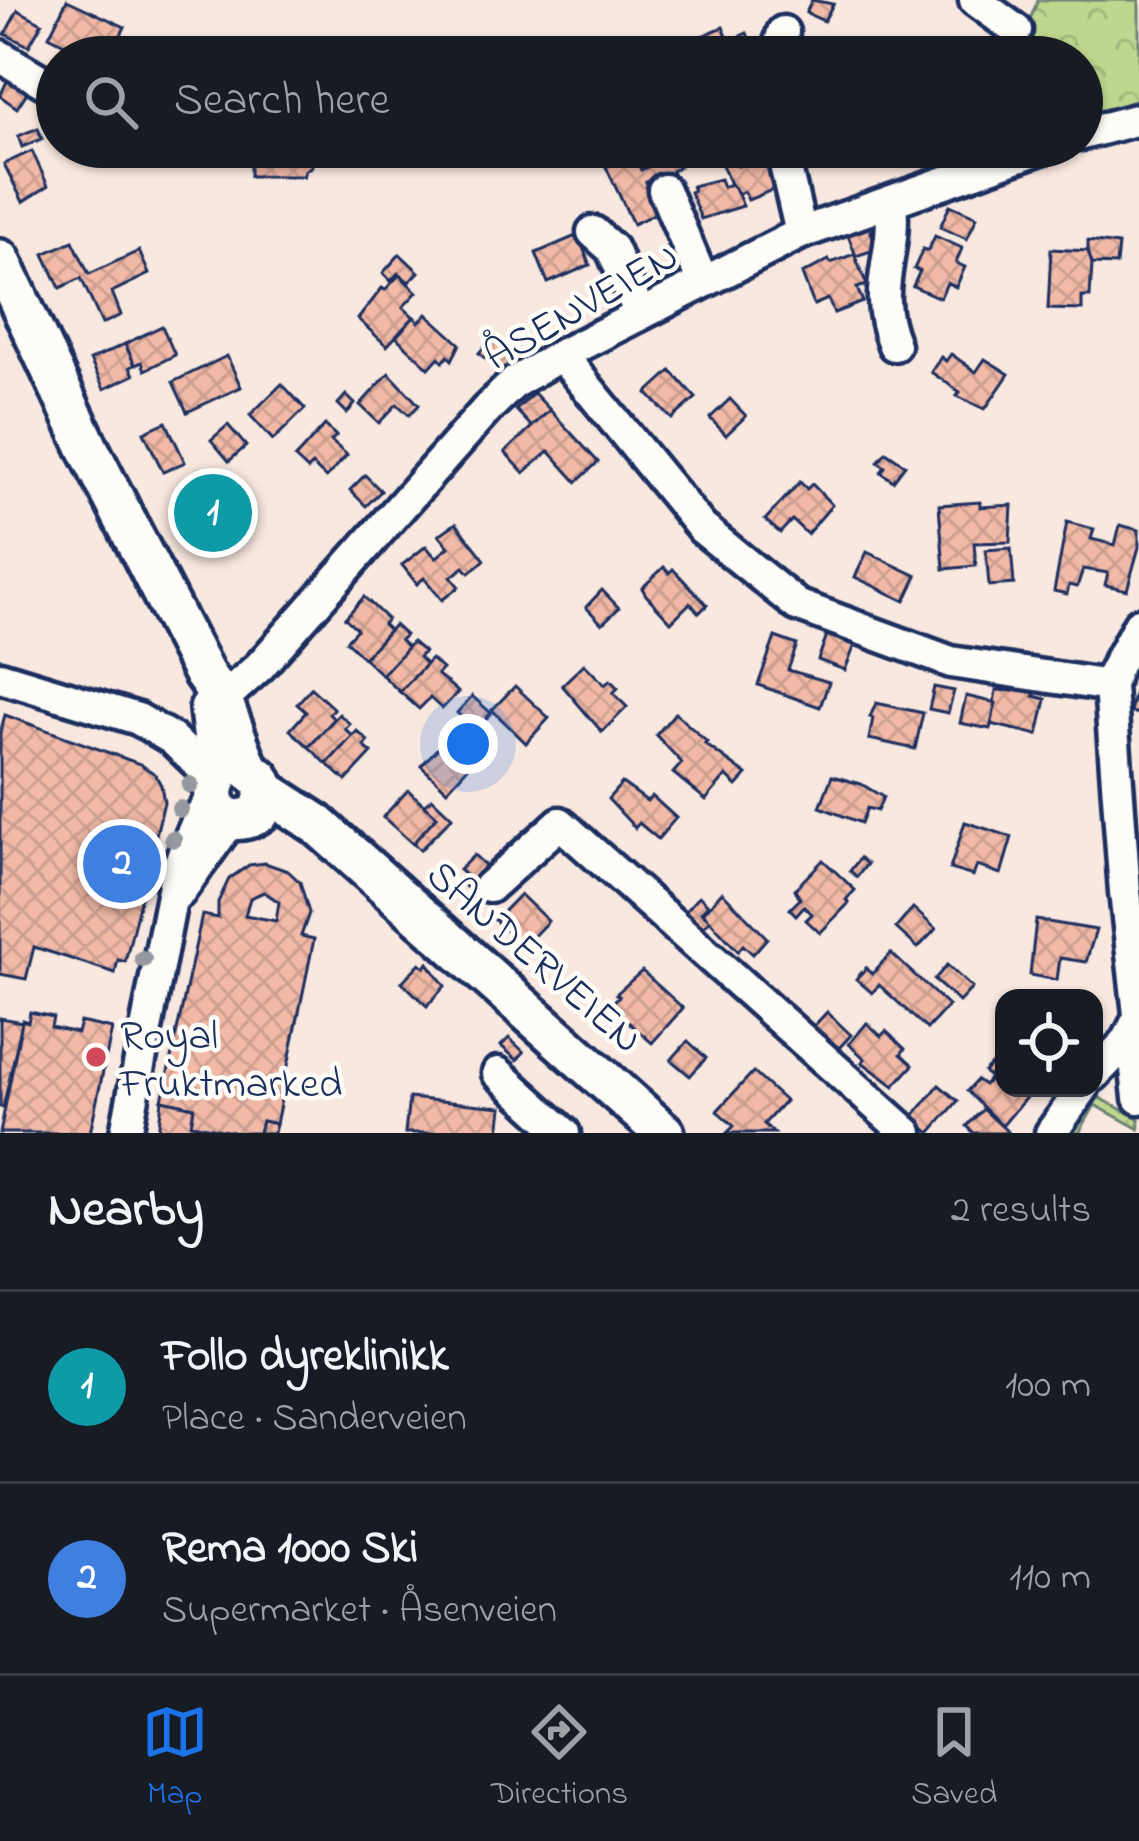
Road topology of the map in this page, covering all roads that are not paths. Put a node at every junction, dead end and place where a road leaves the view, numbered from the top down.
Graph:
1 (975, 0) edge
2 (1016, 30) dead end
3 (0, 56) edge
4 (36, 77) edge
5 (1139, 119) edge
6 (1103, 126) edge
7 (787, 168) edge
8 (953, 168) edge
9 (664, 190) dead end
10 (891, 202) junction
11 (593, 232) dead end
12 (801, 233) junction
13 (0, 260) edge
14 (702, 280) junction
15 (639, 312) junction
16 (894, 345) dead end
17 (561, 356) junction
18 (1139, 624) edge
19 (0, 677) edge
20 (1110, 686) junction
21 (211, 691) junction
22 (235, 793) junction
23 (489, 887) dead end
24 (1136, 1023) edge
25 (1103, 1065) edge
26 (498, 1073) dead end
27 (1077, 1097) edge
28 (1139, 1098) edge
29 (652, 1129) edge
30 (126, 1133) edge
31 (564, 1133) edge
32 (907, 1133) edge
33 (1052, 1133) edge

1 - 2 street
3 - 4 street
5 - 6 street
7 - 12 street
8 - 10 street, ÅSENVEIEN
9 - 14 street
10 - 12 street, ÅSENVEIEN
10 - 16 street
11 - 15 street
12 - 14 street, ÅSENVEIEN
13 - 21 main road
14 - 15 street, ÅSENVEIEN
15 - 17 street, ÅSENVEIEN
17 - 20 street
17 - 21 street, ÅSENVEIEN
18 - 20 street
19 - 22 street
20 - 24 street
21 - 22 main road
22 - 29 main road, SANDERVEIEN
22 - 30 street
23 - 32 street
24 - 25 street
24 - 28 street
26 - 31 street
27 - 33 street

